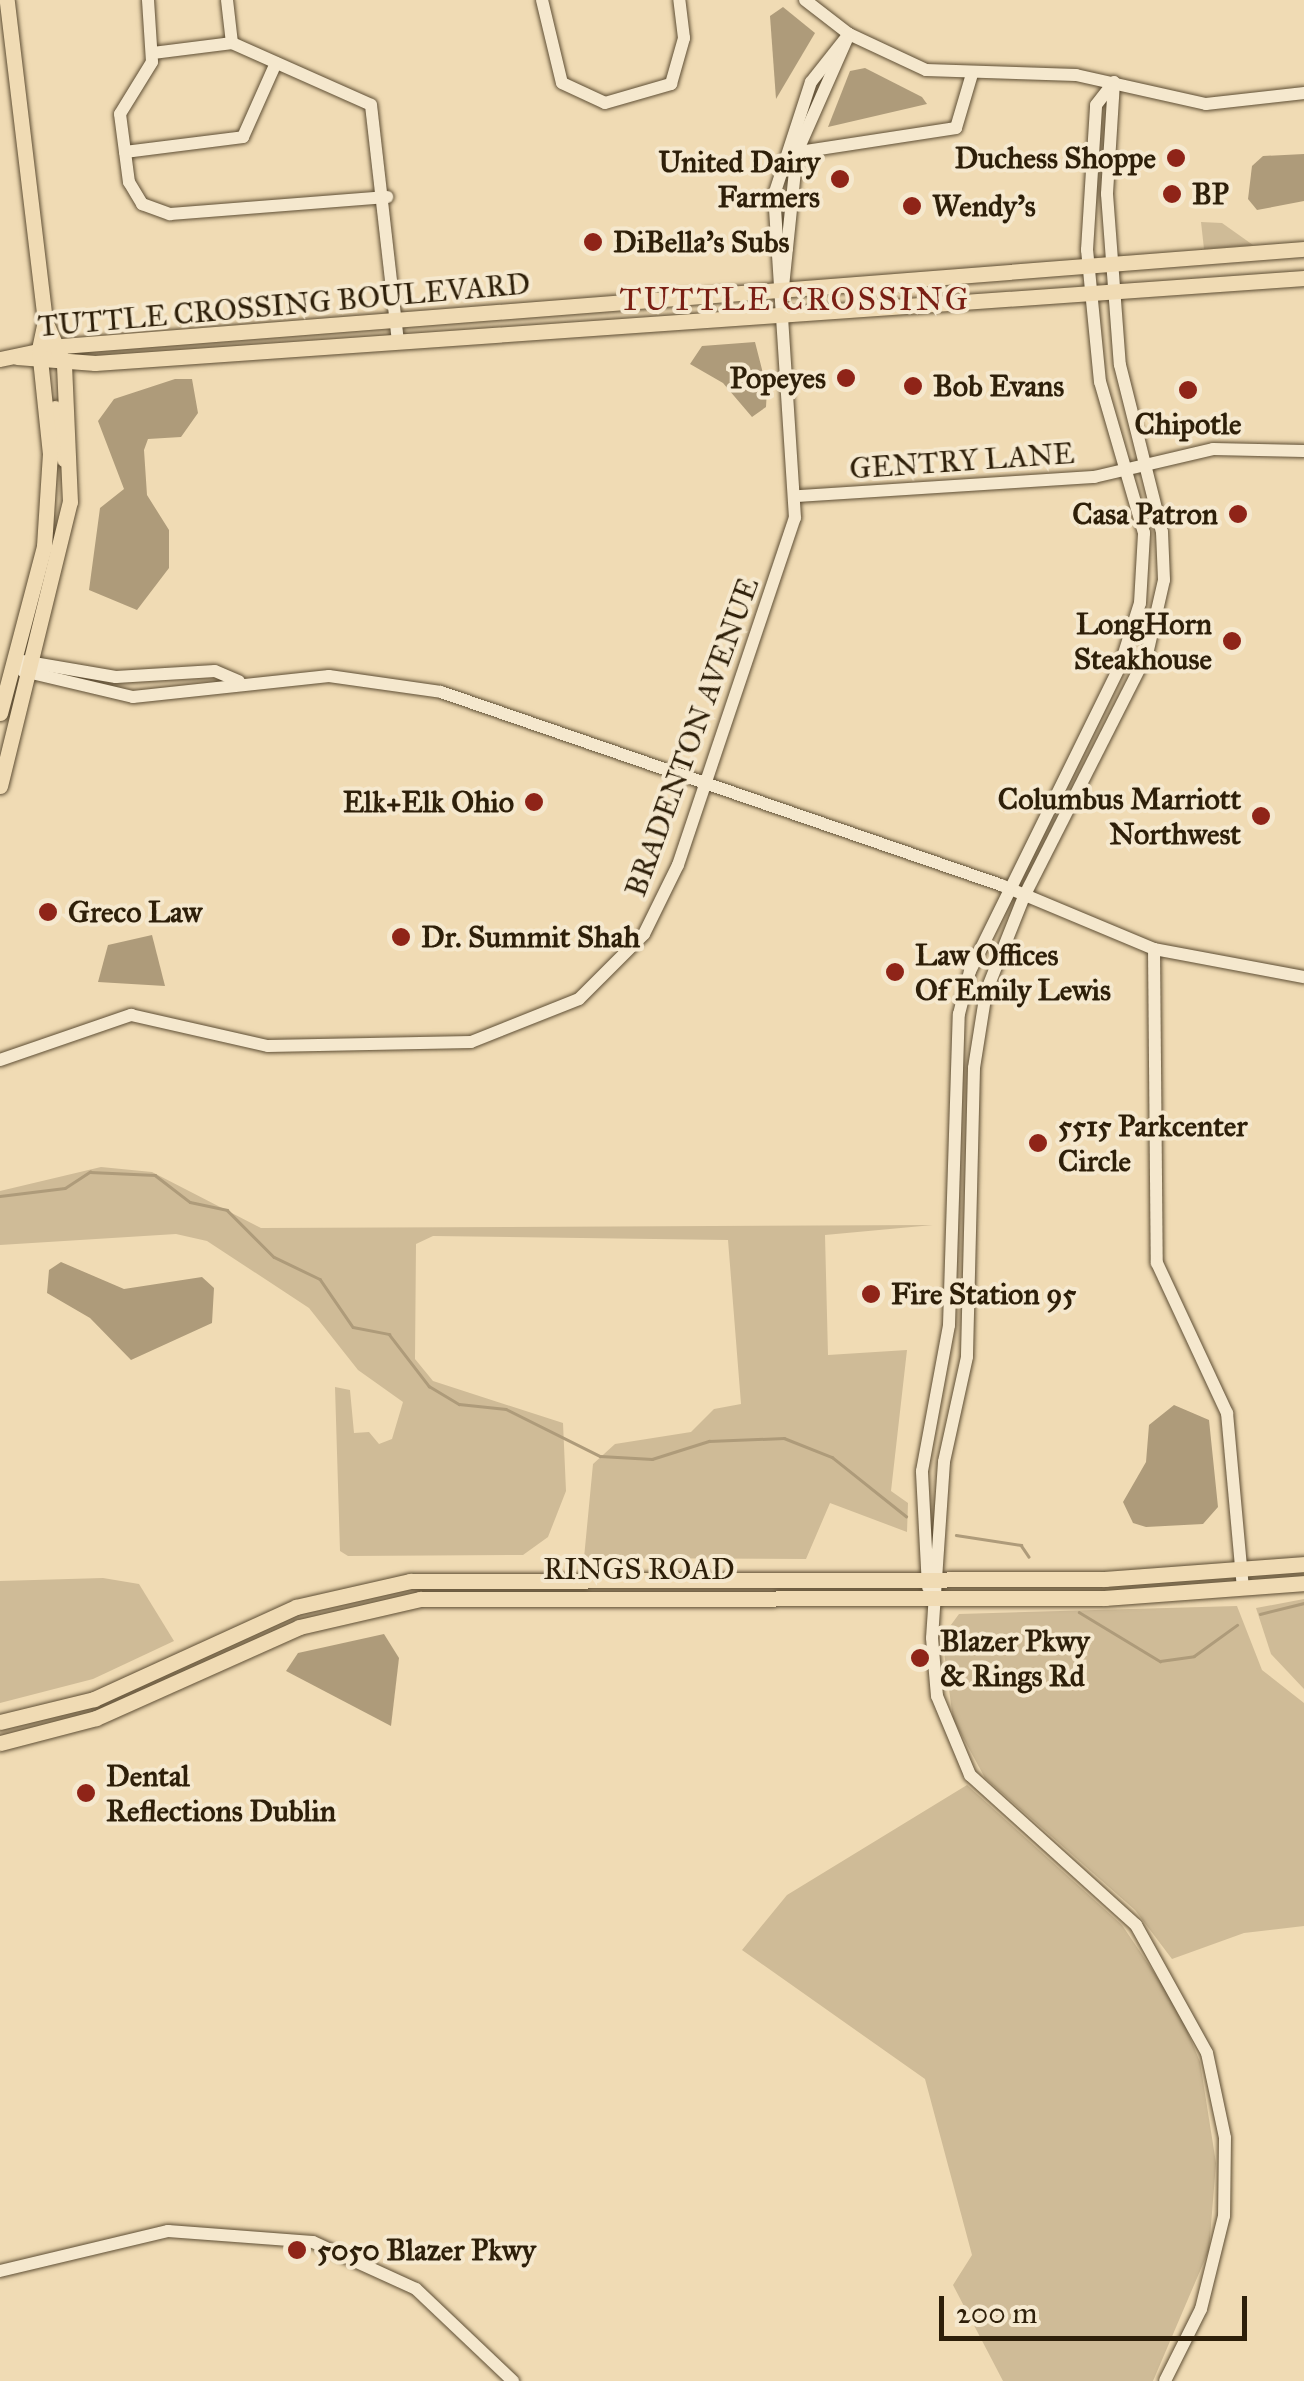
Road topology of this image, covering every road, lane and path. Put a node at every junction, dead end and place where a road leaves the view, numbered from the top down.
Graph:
1 (7, 0) edge
2 (148, 0) edge
3 (227, 0) edge
4 (542, 0) edge
5 (679, 0) edge
6 (805, 0) edge
7 (849, 34) junction
8 (232, 43) junction
9 (153, 53) junction
10 (276, 63) junction
11 (972, 74) junction
12 (1114, 82) junction
13 (1304, 93) edge
14 (126, 152) junction
15 (797, 152) junction
16 (781, 156) junction
17 (387, 197) junction
18 (1304, 249) edge
19 (1112, 263) junction
20 (1088, 264) junction
21 (1304, 278) edge
22 (783, 287) junction
23 (1114, 290) junction
24 (1091, 291) junction
25 (786, 312) junction
26 (45, 322) junction
27 (398, 323) junction
28 (398, 341) junction
29 (62, 346) junction
30 (8, 358) edge
31 (48, 360) junction
32 (1304, 451) edge
33 (1145, 464) junction
34 (1128, 469) junction
35 (799, 496) junction
36 (35, 660) junction
37 (14, 662) junction
38 (30, 678) junction
39 (239, 681) junction
40 (0, 714) edge
41 (706, 781) junction
42 (0, 786) edge
43 (1008, 887) junction
44 (1026, 894) junction
45 (1154, 949) junction
46 (1304, 977) edge
47 (0, 1060) edge
48 (1304, 1564) edge
49 (1240, 1570) junction
50 (932, 1577) junction
51 (1304, 1583) edge
52 (1243, 1588) junction
53 (933, 1598) junction
54 (0, 1722) edge
55 (0, 1742) edge
56 (0, 2271) edge
57 (513, 2381) edge
58 (1165, 2381) edge

1 - 26 main road
2 - 9 street
3 - 8 street
4 - 5 street
6 - 7 street
7 - 11 street
7 - 15 street, BRADENTON AVENUE
7 - 16 street, BRADENTON AVENUE
8 - 9 street
8 - 10 street
9 - 14 street
10 - 14 street
10 - 17 street
11 - 12 street
11 - 15 street
12 - 13 street
12 - 19 street
12 - 20 street
14 - 17 street
15 - 16 street
15 - 22 street, BRADENTON AVENUE
16 - 22 street, BRADENTON AVENUE
17 - 27 street
18 - 19 main road, TUTTLE CROSSING BOULEVARD
19 - 20 main road, TUTTLE CROSSING BOULEVARD
19 - 23 street
20 - 22 main road, TUTTLE CROSSING BOULEVARD
20 - 24 street
21 - 23 main road, TUTTLE CROSSING BOULEVARD
22 - 25 street, BRADENTON AVENUE
22 - 27 main road, TUTTLE CROSSING BOULEVARD
23 - 24 main road, TUTTLE CROSSING BOULEVARD
23 - 33 street
24 - 25 main road, TUTTLE CROSSING BOULEVARD
24 - 34 street
25 - 28 main road, TUTTLE CROSSING BOULEVARD
25 - 35 street, BRADENTON AVENUE
26 - 29 main road
26 - 31 main road
27 - 28 street
27 - 29 main road, TUTTLE CROSSING BOULEVARD
28 - 31 main road, TUTTLE CROSSING BOULEVARD
29 - 31 main road, TUTTLE CROSSING BOULEVARD
30 - 31 main road, TUTTLE CROSSING BOULEVARD
31 - 36 main road
31 - 37 main road
32 - 33 street, GENTRY LANE
33 - 34 street, GENTRY LANE
33 - 44 street
34 - 35 street, GENTRY LANE
34 - 43 street
35 - 41 street, BRADENTON AVENUE
36 - 37 street
36 - 38 main road
36 - 39 street
37 - 38 street
37 - 40 main road
38 - 39 street
38 - 42 main road
39 - 41 street
41 - 43 street
41 - 47 street, BRADENTON AVENUE
43 - 44 street
43 - 50 street
44 - 45 street
44 - 50 street
45 - 46 street
45 - 49 street
48 - 49 main road, RINGS ROAD
49 - 50 main road, RINGS ROAD
49 - 52 street
50 - 53 street
50 - 54 main road, RINGS ROAD
51 - 52 main road, RINGS ROAD
52 - 53 main road, RINGS ROAD
53 - 55 main road, RINGS ROAD
53 - 58 street
56 - 57 street

